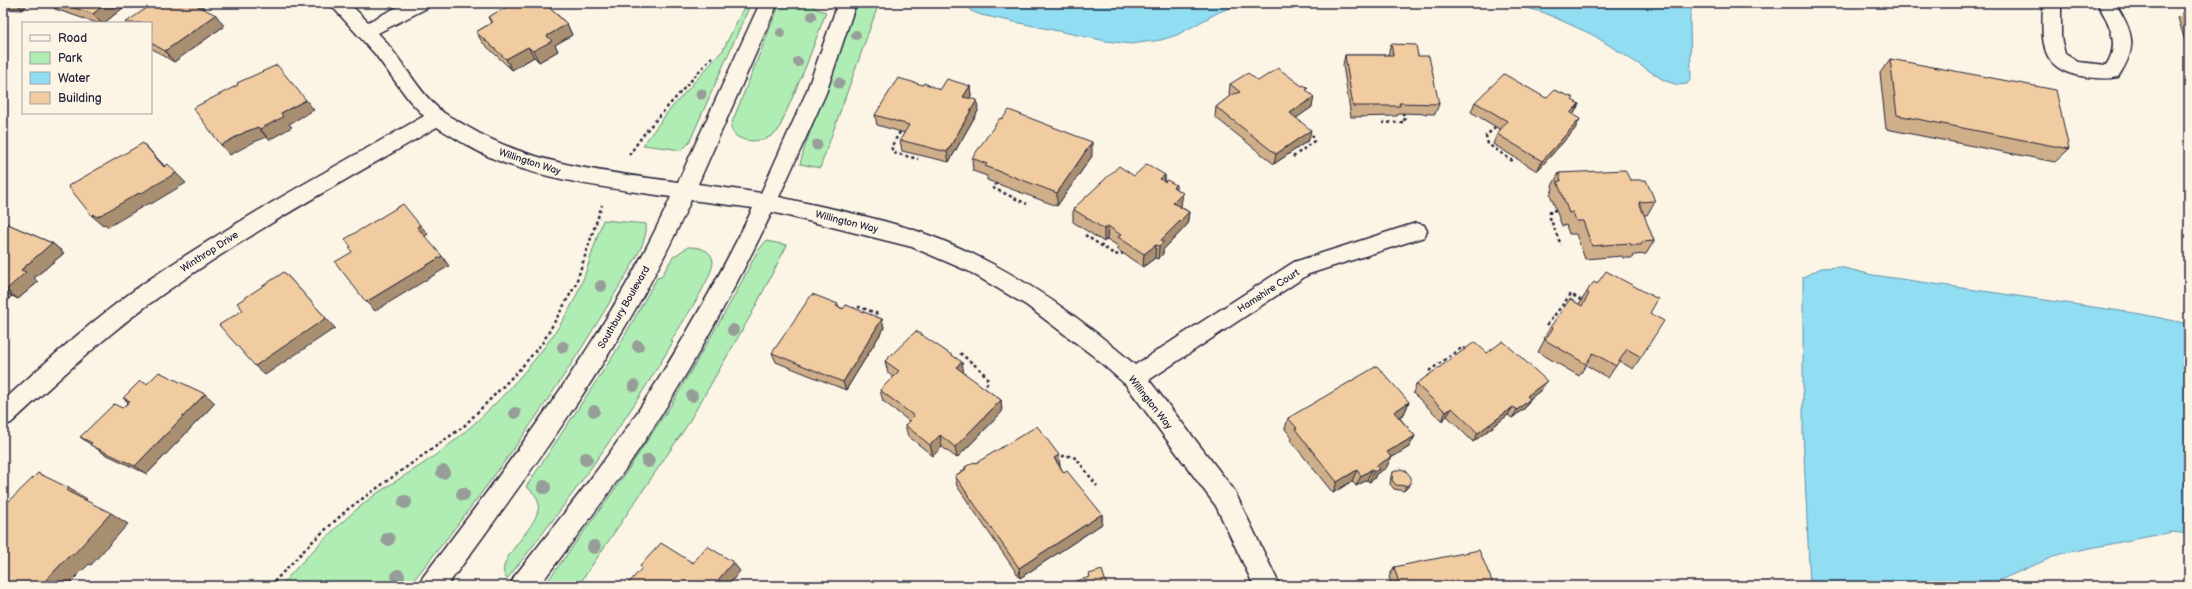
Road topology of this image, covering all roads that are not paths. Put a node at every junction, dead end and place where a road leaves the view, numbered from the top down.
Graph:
1 (338, 3) edge
2 (420, 3) edge
3 (769, 3) edge
4 (846, 3) edge
5 (2052, 3) edge
6 (2106, 3) edge
7 (365, 32) junction
8 (438, 118) junction
9 (685, 191) junction
10 (766, 202) junction
11 (1416, 231) dead end
12 (1134, 378) junction
13 (3, 416) edge
14 (432, 586) edge
15 (523, 586) edge
16 (1267, 586) edge

1 - 7 street, Willington Way
2 - 7 street
3 - 9 street, Southbury Boulevard
4 - 10 street
5 - 6 street
7 - 8 street, Willington Way
8 - 9 street, Willington Way
8 - 13 street, Winthrop Drive
9 - 10 street, Willington Way
9 - 14 street, Southbury Boulevard
10 - 12 street, Willington Way
10 - 15 street
11 - 12 street, Hamshire Court
12 - 16 street, Willington Way

